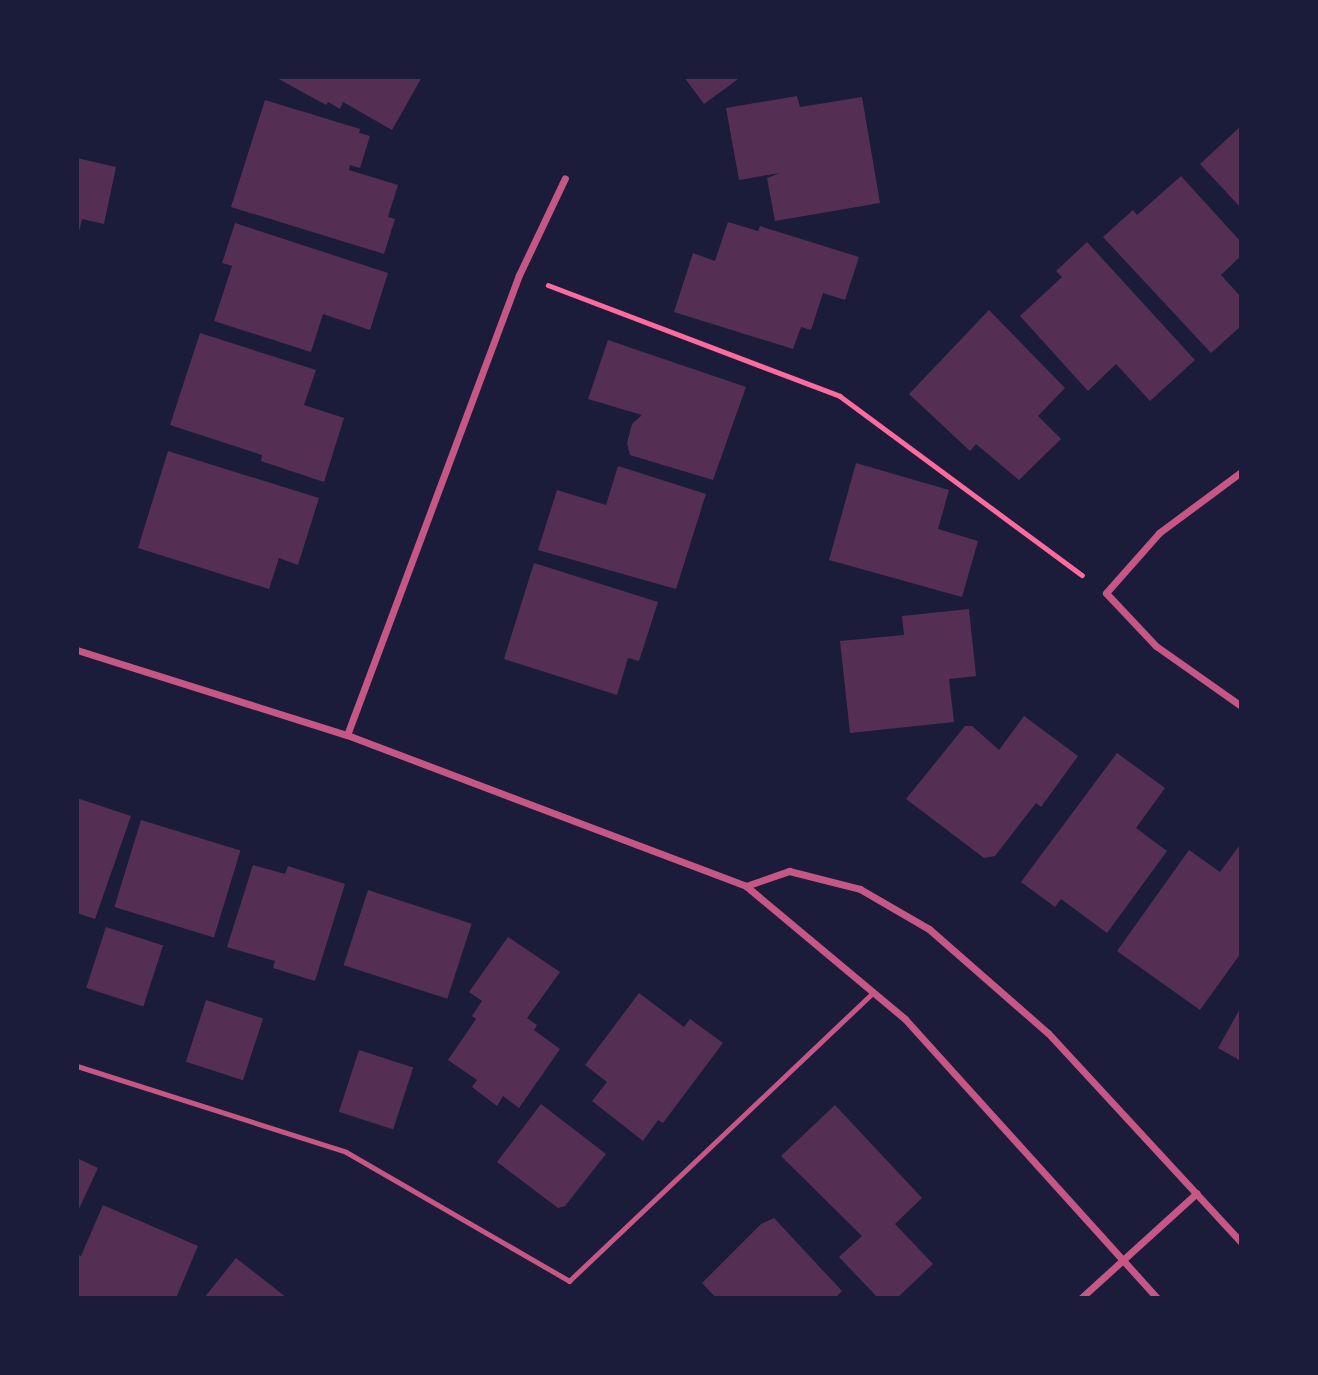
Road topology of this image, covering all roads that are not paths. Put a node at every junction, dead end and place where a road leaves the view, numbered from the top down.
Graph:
1 (565, 178) dead end
2 (1241, 472) edge
3 (77, 650) edge
4 (1241, 706) edge
5 (346, 735) junction
6 (746, 886) junction
7 (871, 994) junction
8 (77, 1066) edge
9 (1197, 1193) junction
10 (1241, 1242) edge
11 (1123, 1261) junction
12 (1081, 1298) edge
13 (1157, 1298) edge

1 - 5 street
2 - 4 street
3 - 5 street
5 - 6 street
6 - 7 street
6 - 9 street
7 - 8 lane
7 - 11 street
9 - 10 street
9 - 11 street
11 - 12 street
11 - 13 street

